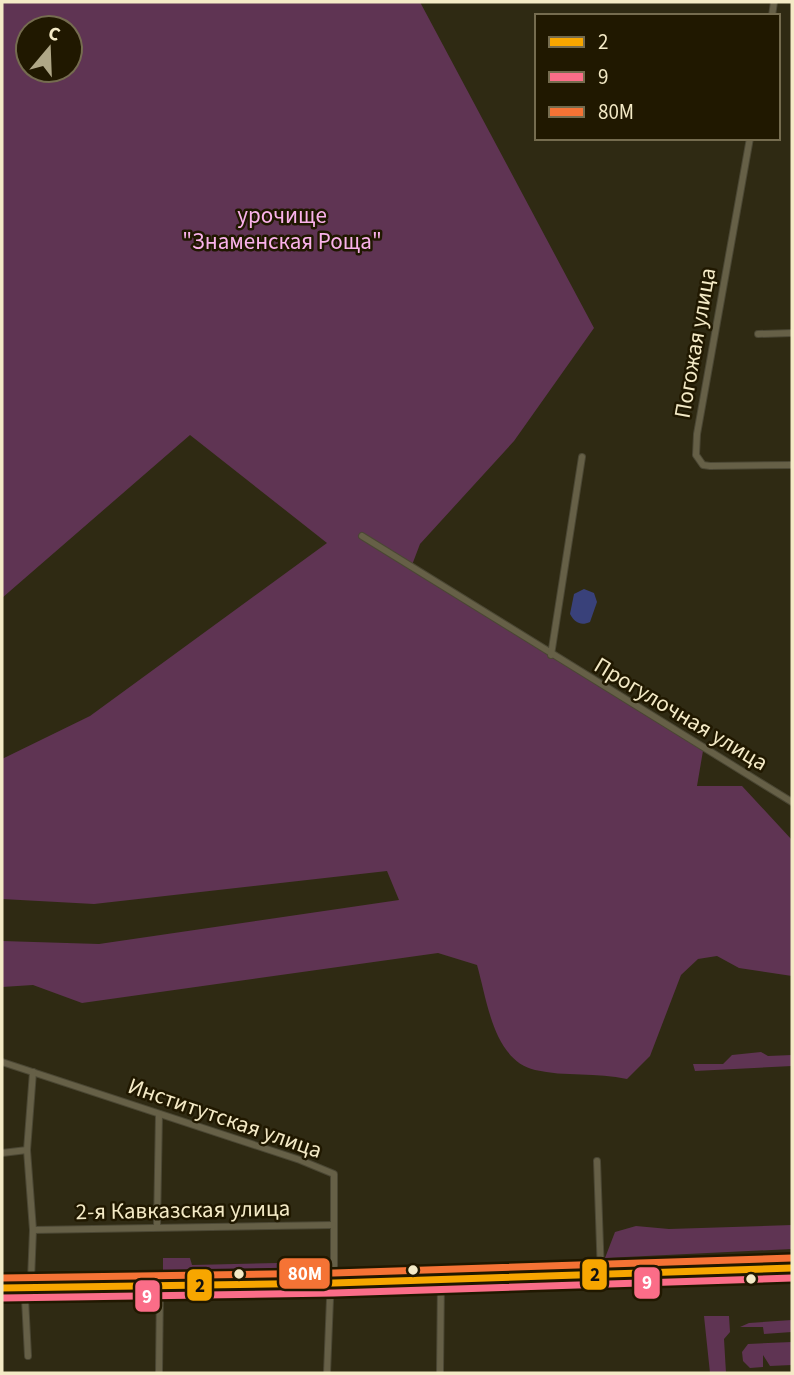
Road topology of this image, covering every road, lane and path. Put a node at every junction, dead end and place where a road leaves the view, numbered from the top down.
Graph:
1 (750, 140) edge
2 (792, 333) edge
3 (758, 334) dead end
4 (582, 457) dead end
5 (792, 465) edge
6 (362, 537) dead end
7 (551, 655) junction
8 (792, 802) edge
9 (2, 1062) edge
10 (33, 1072) junction
11 (159, 1114) junction
12 (27, 1150) junction
13 (2, 1153) edge
14 (597, 1161) dead end
15 (333, 1225) junction
16 (157, 1226) junction
17 (33, 1230) junction
18 (792, 1268) edge
19 (601, 1275) junction
20 (441, 1279) junction
21 (334, 1283) junction
22 (160, 1287) junction
23 (2, 1288) edge
24 (29, 1288) junction
25 (28, 1356) dead end
26 (159, 1373) edge
27 (327, 1373) edge
28 (440, 1373) edge

1 - 5 street, Погожая улица
2 - 3 street
4 - 7 street
6 - 7 street, Прогулочная улица
7 - 8 street, Прогулочная улица
9 - 10 street, Институтская улица
10 - 11 street, Институтская улица
10 - 12 street
11 - 15 street, Институтская улица
11 - 16 street
12 - 13 street
12 - 17 street
14 - 19 street
15 - 16 street, 2-я Кавказская улица
15 - 21 street, Институтская улица
16 - 17 street, 2-я Кавказская улица
17 - 24 street
18 - 19 main road
19 - 20 main road
20 - 21 main road
20 - 28 street
21 - 22 main road
21 - 27 street, Институтская улица
22 - 24 main road
22 - 26 street
23 - 24 main road
24 - 25 street

